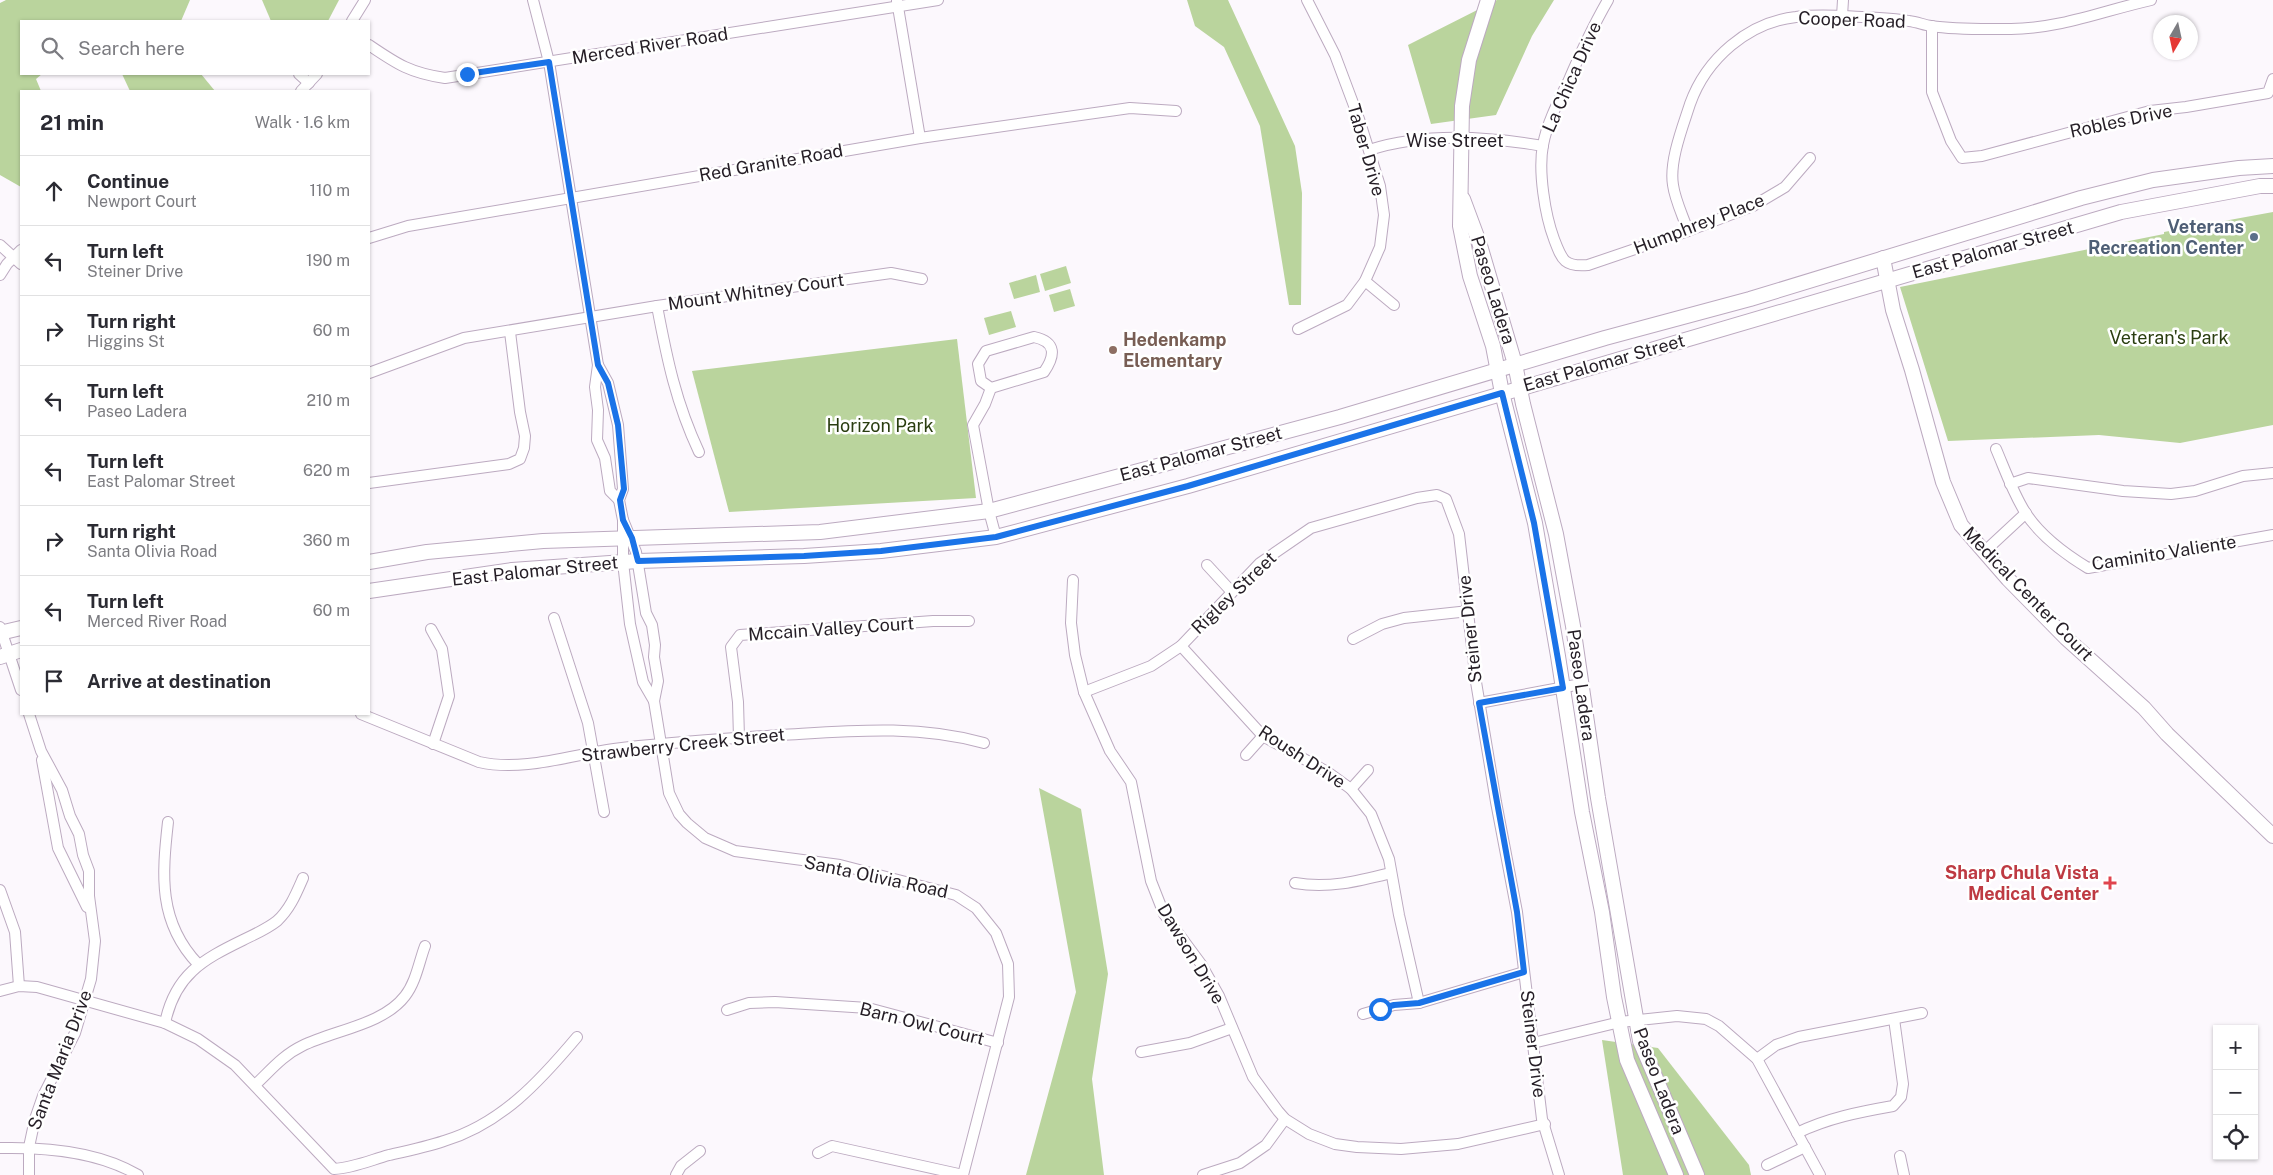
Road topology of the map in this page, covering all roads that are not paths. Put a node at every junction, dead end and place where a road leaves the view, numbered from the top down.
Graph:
1 (365, 0) edge
2 (533, 0) edge
3 (938, 0) edge
4 (1307, 0) edge
5 (1488, 0) edge
6 (1608, 0) edge
7 (1843, 0) edge
8 (2151, 0) edge
9 (897, 3) edge
10 (1842, 16) junction
11 (353, 20) edge
12 (1932, 26) junction
13 (370, 46) edge
14 (549, 62) junction
15 (300, 75) edge
16 (316, 75) edge
17 (2273, 79) edge
18 (309, 83) junction
19 (301, 90) edge
20 (1176, 111) dead end
21 (920, 138) junction
22 (1462, 139) junction
23 (1543, 146) junction
24 (1369, 150) junction
25 (1810, 158) dead end
26 (2273, 166) edge
27 (2273, 186) edge
28 (1461, 193) junction
29 (570, 197) junction
30 (1688, 231) junction
31 (370, 238) edge
32 (0, 245) edge
33 (1883, 258) junction
34 (17, 261) edge
35 (1574, 266) joint
36 (0, 275) edge
37 (922, 279) dead end
38 (1365, 281) junction
39 (1887, 281) junction
40 (1394, 305) dead end
41 (657, 306) junction
42 (591, 317) junction
43 (1298, 328) dead end
44 (510, 332) junction
45 (1516, 364) junction
46 (598, 365) junction
47 (1499, 369) junction
48 (370, 372) edge
49 (991, 388) junction
50 (1520, 388) junction
51 (1502, 393) junction
52 (1996, 449) dead end
53 (699, 452) dead end
54 (2270, 473) edge
55 (370, 483) edge
56 (2010, 484) junction
57 (1446, 498) joint
58 (620, 500) junction
59 (989, 512) junction
60 (2026, 513) junction
61 (2273, 535) edge
62 (996, 537) junction
63 (627, 539) junction
64 (1984, 552) junction
65 (638, 561) junction
66 (370, 562) edge
67 (623, 562) junction
68 (1207, 565) dead end
69 (1073, 580) dead end
70 (370, 591) edge
71 (1231, 591) junction
72 (1469, 610) junction
73 (554, 618) dead end
74 (969, 621) dead end
75 (20, 628) edge
76 (431, 629) dead end
77 (0, 631) edge
78 (1354, 638) dead end
79 (1181, 646) junction
80 (10, 653) edge
81 (1581, 684) junction
82 (20, 687) edge
83 (1563, 688) junction
84 (1084, 692) junction
85 (654, 701) junction
86 (1479, 703) junction
87 (29, 715) edge
88 (363, 715) edge
89 (1263, 736) junction
90 (739, 738) junction
91 (984, 743) dead end
92 (433, 744) junction
93 (661, 744) junction
94 (41, 751) junction
95 (594, 752) junction
96 (1246, 755) dead end
97 (1368, 770) dead end
98 (1351, 789) junction
99 (604, 812) dead end
100 (168, 822) dead end
101 (2273, 836) edge
102 (1391, 873) junction
103 (303, 878) dead end
104 (1295, 883) dead end
105 (0, 890) edge
106 (91, 915) junction
107 (425, 946) dead end
108 (198, 964) junction
109 (1524, 972) junction
110 (19, 986) junction
111 (0, 991) edge
112 (84, 1000) junction
113 (1419, 1003) junction
114 (727, 1010) dead end
115 (1922, 1012) dead end
116 (1363, 1014) dead end
117 (1894, 1019) junction
118 (1636, 1020) junction
119 (1620, 1022) junction
120 (164, 1023) junction
121 (1232, 1028) junction
122 (577, 1037) dead end
123 (998, 1043) junction
124 (1533, 1043) junction
125 (1141, 1052) dead end
126 (1757, 1059) junction
127 (255, 1085) junction
128 (1285, 1119) junction
129 (1545, 1124) junction
130 (1797, 1132) junction
131 (28, 1147) junction
132 (1805, 1147) junction
133 (0, 1148) edge
134 (700, 1152) dead end
135 (818, 1153) dead end
136 (1900, 1156) dead end
137 (1767, 1164) dead end
138 (28, 1175) edge
139 (138, 1175) edge
140 (676, 1175) edge
141 (963, 1175) edge
142 (1203, 1175) edge
143 (1558, 1175) edge
144 (1676, 1175) edge
145 (1697, 1175) edge
146 (1820, 1175) edge
147 (1904, 1175) edge

1 - 11 street
2 - 14 street, Santa Olivia Road
3 - 9 street, Merced River Road
4 - 24 street, Taber Drive
5 - 22 main road, Paseo Ladera
6 - 23 street, La Chica Drive
7 - 10 street
8 - 12 street, Cooper Road
9 - 14 street, Merced River Road
9 - 21 street
10 - 12 street, Cooper Road
10 - 30 street, Cooper Road
12 - 17 street, Robles Drive
13 - 14 street, Merced River Road
14 - 29 street, Santa Olivia Road
15 - 18 street
16 - 18 street
18 - 19 street
20 - 21 street, Red Granite Road
21 - 29 street, Red Granite Road
22 - 23 street, Wise Street
22 - 24 street, Wise Street
22 - 28 main road, Paseo Ladera
23 - 35 street, La Chica Drive
24 - 38 street, Taber Drive
25 - 30 street, Humphrey Place
26 - 33 main road, East Palomar Street
27 - 39 main road, East Palomar Street
28 - 45 main road, Paseo Ladera
28 - 47 main road, Paseo Ladera
29 - 31 street, Red Granite Road
29 - 42 street, Santa Olivia Road
30 - 35 street, Humphrey Place
32 - 34 street
33 - 39 main road, Medical Center Court
33 - 45 main road, East Palomar Street
34 - 36 street
37 - 41 street, Mount Whitney Court
38 - 40 street
38 - 43 street, Taber Drive
39 - 50 main road, East Palomar Street
39 - 64 main road, Medical Center Court
41 - 42 street, Mount Whitney Court
41 - 53 street
42 - 44 street, Mount Whitney Court
42 - 46 street, Santa Olivia Road
44 - 48 street, Mount Whitney Court
44 - 55 street
45 - 47 main road, East Palomar Street
45 - 50 main road, Paseo Ladera
46 - 58 street, Santa Olivia Road
46 - 58 street, Santa Olivia Road
47 - 51 main road, Paseo Ladera
47 - 59 main road, East Palomar Street
49 - 49 street
49 - 59 street
50 - 51 main road, East Palomar Street
50 - 81 main road, Paseo Ladera
51 - 62 main road, East Palomar Street
51 - 83 main road, Paseo Ladera
52 - 56 street, Caminito Valiente
54 - 56 street
56 - 60 street, Caminito Valiente
57 - 71 street, Rigley Street
57 - 72 street, Steiner Drive
58 - 63 street, Santa Olivia Road
59 - 62 street
59 - 63 main road, East Palomar Street
60 - 61 street, Caminito Valiente
60 - 64 street
62 - 65 main road, East Palomar Street
63 - 65 street, Santa Olivia Road
63 - 66 main road, East Palomar Street
63 - 67 street, Santa Olivia Road
64 - 101 main road, Medical Center Court
65 - 67 main road, East Palomar Street
65 - 85 street, Santa Olivia Road
67 - 70 main road, East Palomar Street
67 - 85 street, Santa Olivia Road
68 - 71 street
69 - 84 street, Dawson Drive
71 - 79 street, Rigley Street
72 - 78 street
72 - 86 street, Steiner Drive
73 - 95 street
74 - 90 street, Mccain Valley Court
75 - 77 main road
76 - 92 street
77 - 80 street
79 - 84 street, Rigley Street
79 - 89 street, Roush Drive
80 - 82 street
81 - 83 street
81 - 118 main road, Paseo Ladera
83 - 86 street
83 - 119 main road, Paseo Ladera
84 - 121 street, Dawson Drive
85 - 93 street, Santa Olivia Road
86 - 109 street, Steiner Drive
87 - 94 street, Santa Maria Drive
88 - 92 street, Strawberry Creek Street
89 - 96 street
89 - 98 street, Roush Drive
90 - 91 street, Strawberry Creek Street
90 - 93 street, Strawberry Creek Street
92 - 95 street, Strawberry Creek Street
93 - 95 street, Strawberry Creek Street
93 - 123 street, Santa Olivia Road
94 - 106 street, Santa Maria Drive
94 - 106 street, Santa Maria Drive
95 - 99 street
97 - 98 street
98 - 102 street, Roush Drive
100 - 108 street
102 - 104 street
102 - 113 street, Roush Drive
103 - 108 street
105 - 110 street
106 - 112 street, Santa Maria Drive
107 - 127 street
108 - 120 street
109 - 113 street
109 - 124 street, Steiner Drive
110 - 111 street
110 - 112 street
112 - 120 street
112 - 131 street, Santa Maria Drive
113 - 116 street
114 - 123 street, Barn Owl Court
115 - 117 street
117 - 126 street
117 - 130 street
118 - 119 street
118 - 126 street
118 - 145 main road, Paseo Ladera
119 - 124 street
119 - 144 main road, Paseo Ladera
120 - 127 street
121 - 125 street
121 - 128 street, Dawson Drive
122 - 127 street
123 - 141 street, Santa Olivia Road
124 - 129 street, Steiner Drive
126 - 130 street
128 - 129 street, Dawson Drive
128 - 142 street
129 - 143 street, Steiner Drive
130 - 132 street
131 - 133 street
131 - 138 street, Santa Maria Drive
131 - 139 street
132 - 137 street
132 - 146 street
134 - 140 street
135 - 141 street
136 - 147 street

